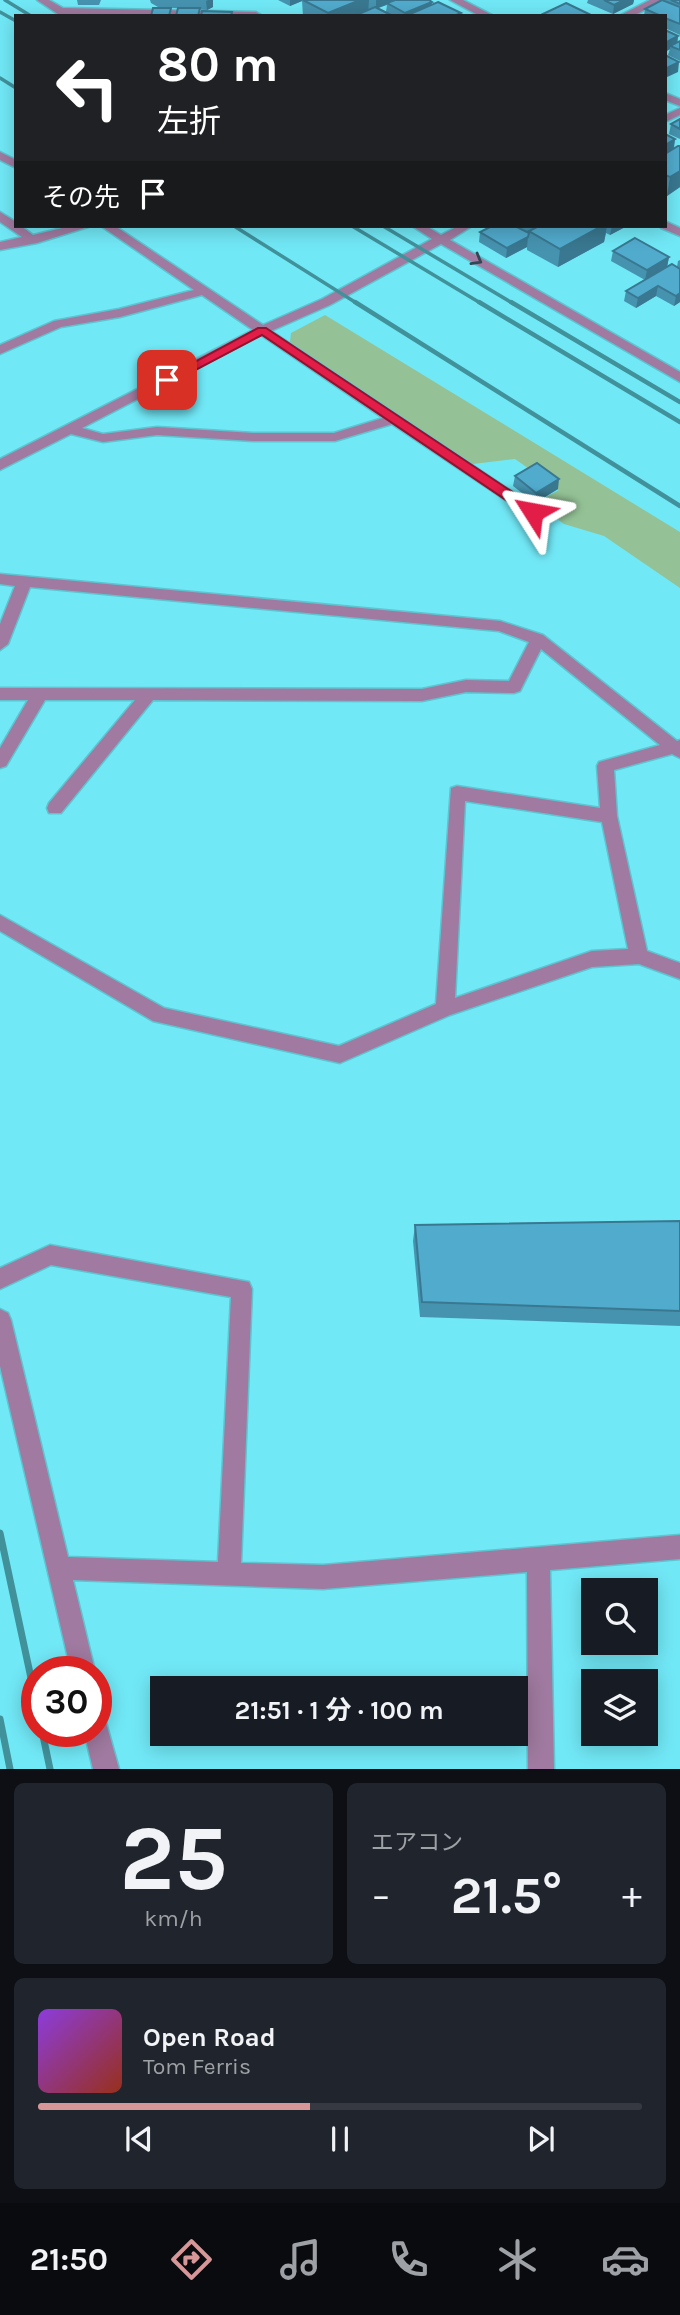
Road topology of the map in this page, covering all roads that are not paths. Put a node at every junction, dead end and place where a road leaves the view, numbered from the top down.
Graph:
1 (42, 0) edge
2 (226, 0) edge
3 (455, 0) edge
4 (657, 0) edge
5 (64, 13) edge
6 (160, 14) edge
7 (255, 14) edge
8 (485, 14) edge
9 (628, 14) edge
10 (16, 228) edge
11 (78, 228) edge
12 (110, 228) edge
13 (422, 228) edge
14 (462, 228) edge
15 (441, 239) junction
16 (33, 240) junction
17 (0, 246) edge
18 (204, 291) junction
19 (262, 330) junction
20 (0, 350) edge
21 (680, 379) edge
22 (394, 419) junction
23 (72, 430) junction
24 (0, 465) edge
25 (533, 512) dead end
26 (0, 579) edge
27 (24, 582) junction
28 (538, 639) junction
29 (0, 643) edge
30 (0, 694) edge
31 (40, 694) junction
32 (148, 695) junction
33 (678, 749) edge
34 (0, 762) edge
35 (55, 808) dead end
36 (609, 816) junction
37 (0, 922) edge
38 (639, 956) junction
39 (680, 971) edge
40 (445, 1009) junction
41 (0, 1279) edge
42 (0, 1320) edge
43 (680, 1547) edge
44 (538, 1557) junction
45 (58, 1569) junction
46 (229, 1574) junction
47 (79, 1656) edge
48 (101, 1747) edge
49 (106, 1769) edge
50 (541, 1769) edge

1 - 5 street
2 - 7 street
3 - 8 street
4 - 9 street
5 - 6 street
10 - 16 street
11 - 16 street
12 - 18 street
13 - 15 street
14 - 15 street
15 - 19 street
15 -> 21 street
16 - 17 street
18 - 19 street
18 - 20 street
19 - 22 street
19 - 23 street
22 - 23 street
22 - 25 street
23 - 24 street
26 - 27 street
27 - 28 street
27 - 29 street
28 - 32 street
28 - 33 street
30 - 31 street
31 - 32 street
31 - 34 street
32 - 35 street
33 - 36 street
36 - 38 street
36 - 40 street
37 - 40 street
38 - 39 street
38 - 40 street
41 - 46 street
42 - 45 street
43 - 44 street
44 - 46 street
44 - 50 street
45 - 46 street
45 - 47 street
48 - 49 street

